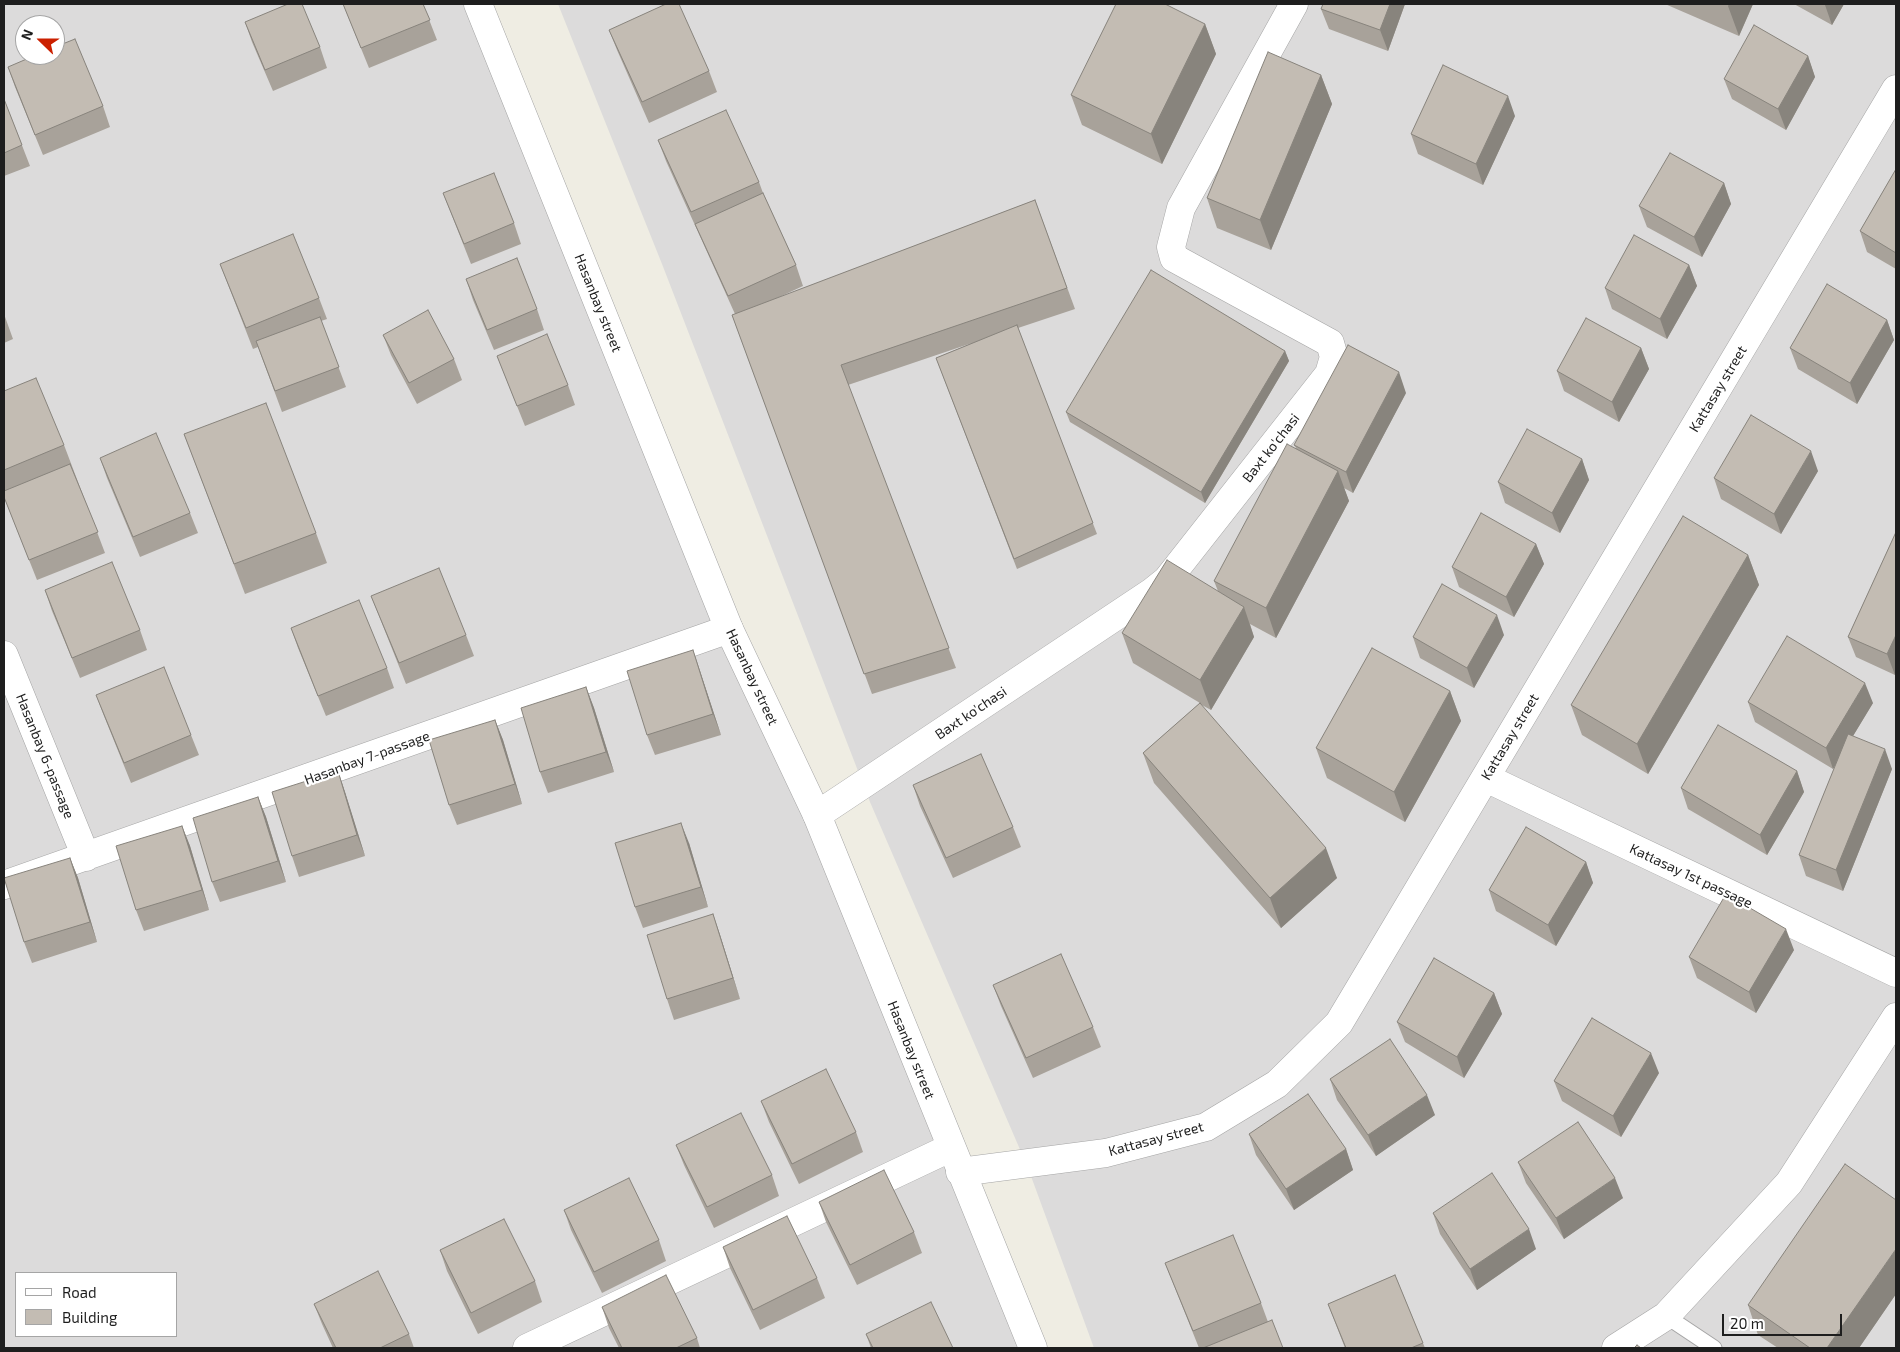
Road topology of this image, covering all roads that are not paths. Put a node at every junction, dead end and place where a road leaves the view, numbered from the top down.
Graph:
1 (478, 4) edge
2 (1294, 4) edge
3 (1896, 89) edge
4 (729, 629) junction
5 (4, 655) edge
6 (1486, 778) junction
7 (817, 814) junction
8 (86, 857) junction
9 (4, 885) edge
10 (1896, 973) edge
11 (1896, 1017) edge
12 (955, 1160) junction
13 (1666, 1316) junction
14 (527, 1348) edge
15 (1033, 1348) edge
16 (1616, 1348) edge
17 (1714, 1348) edge

1 - 4 street, Hasanbay street
2 - 7 street, Baxt ko'chasi
3 - 6 street, Kattasay street
4 - 7 street, Hasanbay street
4 - 8 street, Hasanbay 7-passage
5 - 8 street, Hasanbay 6-passage
6 - 10 street, Kattasay 1st passage
6 - 12 street, Kattasay street
7 - 12 street, Hasanbay street
8 - 9 street, Hasanbay 7-passage
11 - 13 street
12 - 14 street, Kattasay street
12 - 15 street, Hasanbay street
13 - 16 street
13 - 17 lane

